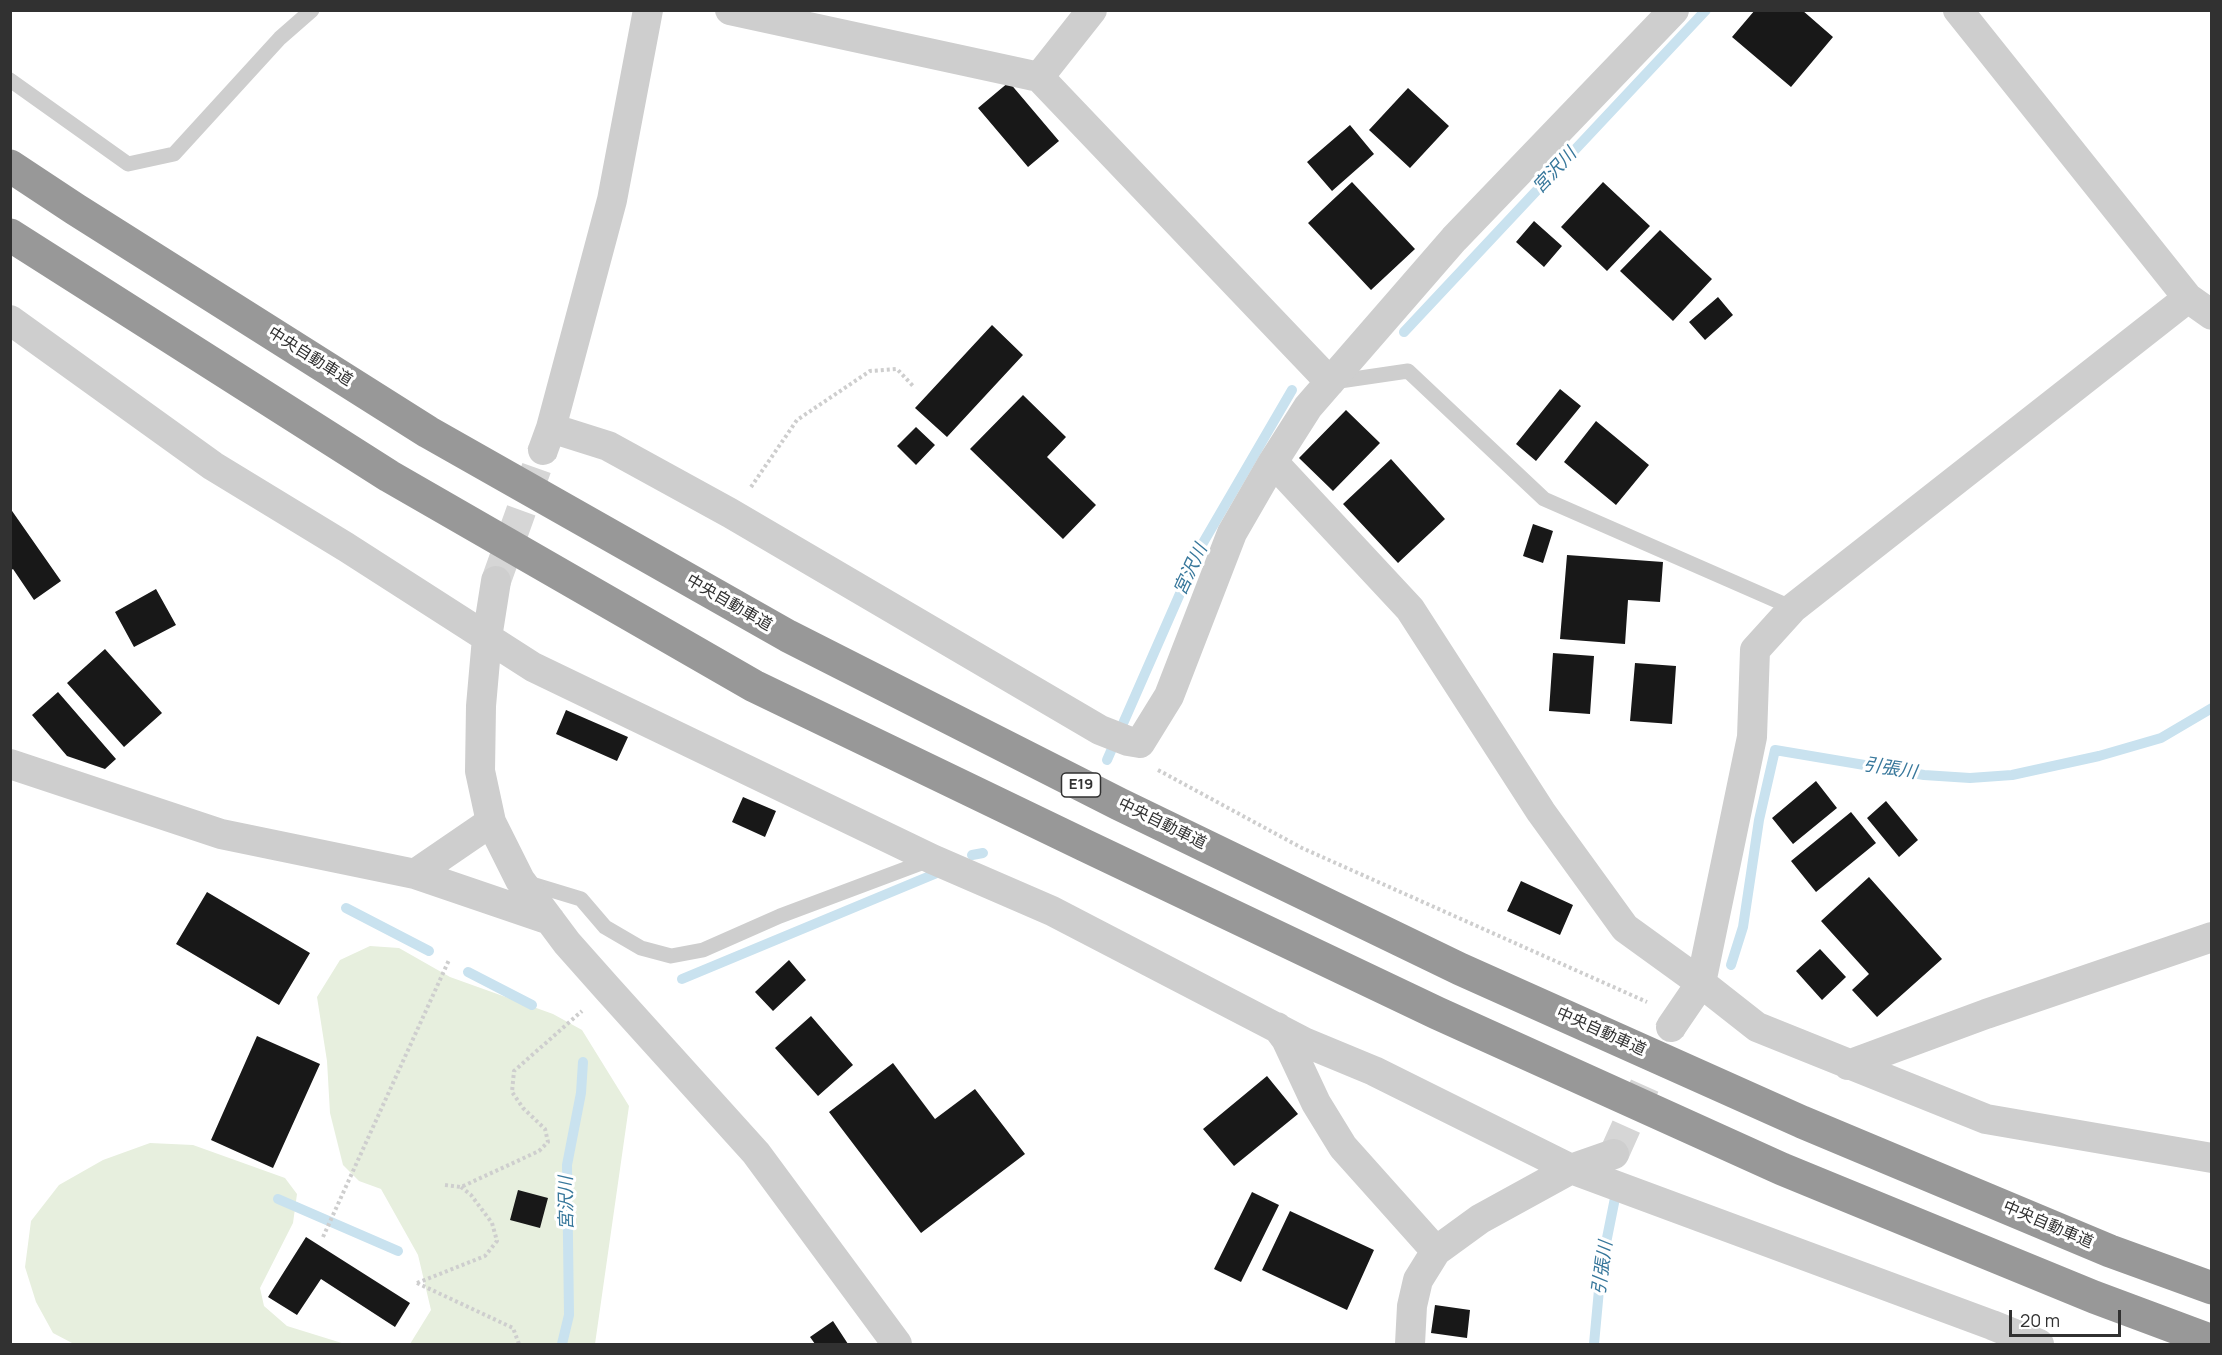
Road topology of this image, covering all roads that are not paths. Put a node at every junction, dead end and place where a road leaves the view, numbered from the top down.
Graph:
1 (312, 10) edge
2 (648, 10) edge
3 (730, 10) edge
4 (1092, 10) edge
5 (1674, 10) edge
6 (1958, 10) edge
7 (1039, 77) junction
8 (10, 80) edge
9 (10, 165) edge
10 (10, 235) edge
11 (2200, 307) edge
12 (10, 320) edge
13 (1330, 382) junction
14 (1273, 462) junction
15 (496, 581) tunnel mouth
16 (1793, 608) junction
17 (487, 638) junction
18 (10, 764) edge
19 (491, 822) junction
20 (932, 859) junction
21 (415, 874) junction
22 (520, 880) junction
23 (550, 920) junction
24 (2211, 937) edge
25 (1701, 983) junction
26 (1674, 1021) tunnel mouth
27 (1277, 1027) junction
28 (1848, 1065) junction
29 (1614, 1154) dead end
30 (2211, 1158) edge
31 (1571, 1169) junction
32 (1436, 1251) junction
33 (2211, 1288) edge
34 (2211, 1341) edge
35 (897, 1344) edge
36 (1410, 1344) edge
37 (2039, 1344) edge

1 - 8 lane
2 - 14 street
3 - 7 street
4 - 7 street
5 - 13 street
6 - 11 street
7 - 13 street
9 - 33 highway, 中央自動車道 / E19
10 - 34 highway
11 - 16 street
12 - 17 street
13 - 14 street
13 - 16 lane
14 - 25 street
15 - 17 street
16 - 25 street
17 - 19 street
17 - 20 street
18 - 21 street
19 - 21 street
19 - 22 street
20 - 22 lane
20 - 27 street
21 - 23 street
22 - 23 street
23 - 35 street
24 - 28 street
25 - 26 street
25 - 28 street
27 - 31 street
27 - 32 street
28 - 30 street
29 - 31 street
31 - 32 street
31 - 37 street
32 - 36 street

